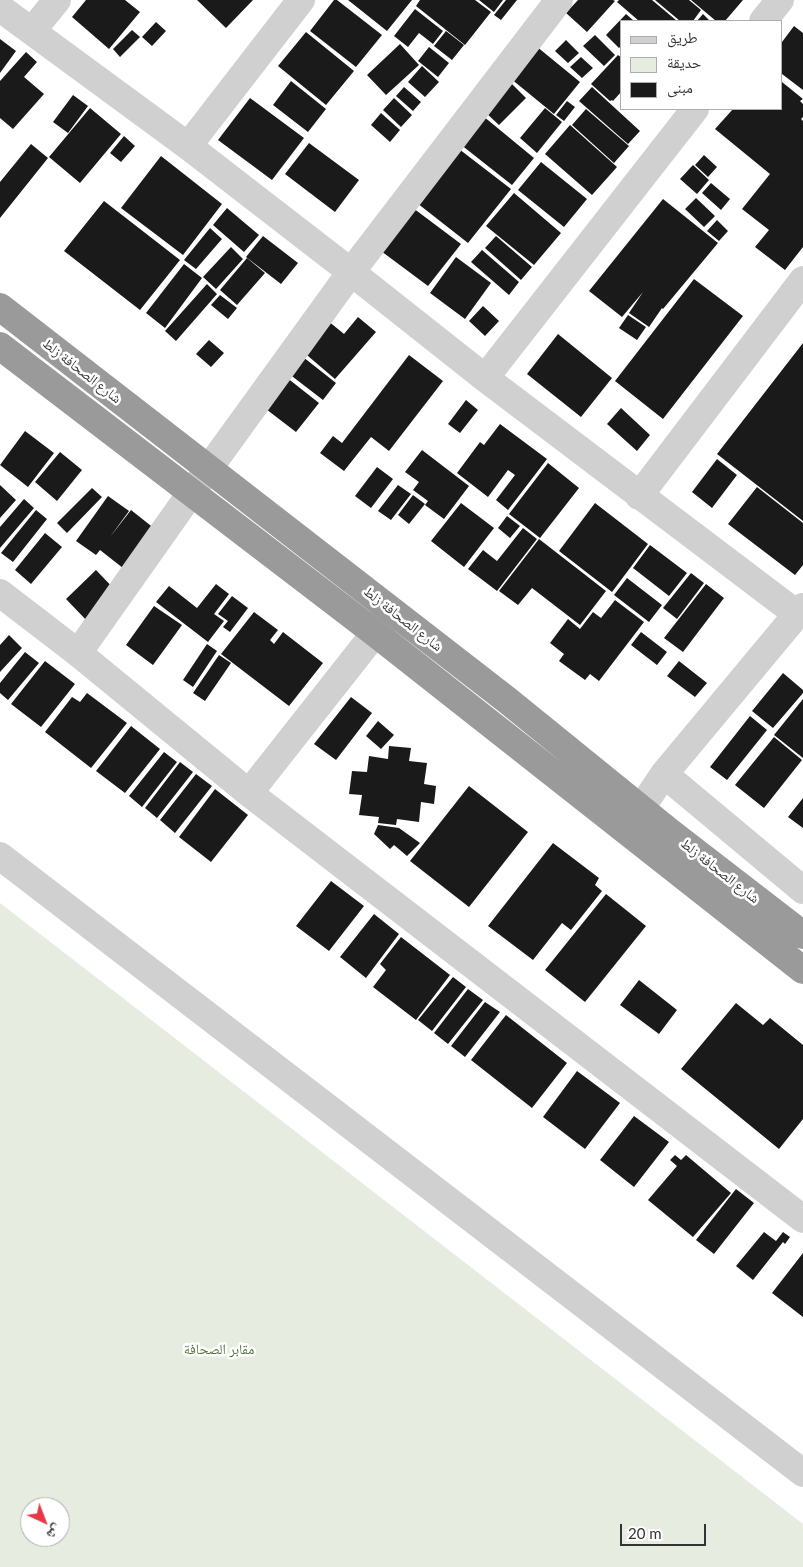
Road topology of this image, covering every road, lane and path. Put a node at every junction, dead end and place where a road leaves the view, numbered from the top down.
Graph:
1 (57, 0) edge
2 (301, 0) edge
3 (559, 0) edge
4 (780, 0) edge
5 (0, 8) edge
6 (764, 20) edge
7 (32, 31) junction
8 (694, 110) edge
9 (188, 146) junction
10 (352, 272) junction
11 (803, 280) edge
12 (0, 306) edge
13 (0, 346) edge
14 (485, 378) junction
15 (209, 468) junction
16 (191, 493) junction
17 (639, 496) junction
18 (0, 593) edge
19 (393, 611) junction
20 (800, 611) edge
21 (375, 633) junction
22 (78, 653) junction
23 (664, 774) junction
24 (250, 793) junction
25 (641, 808) junction
26 (624, 829) junction
27 (0, 856) edge
28 (803, 890) edge
29 (803, 935) edge
30 (803, 970) edge
31 (803, 1219) edge
32 (803, 1473) edge

1 - 7 street
2 - 9 street
3 - 10 street
4 - 6 street
5 - 7 street
7 - 9 street
8 - 14 street
9 - 10 street
10 - 14 street
10 - 15 street
11 - 17 street
12 - 15 highway, شارع الصحافة زلط
13 - 16 highway, شارع الصحافة زلط
14 - 17 street
15 - 16 street
15 - 19 highway, شارع الصحافة زلط
16 - 21 highway, شارع الصحافة زلط
16 - 22 street
17 - 20 street
18 - 22 street
19 - 21 street
19 - 25 highway, شارع الصحافة زلط
20 - 23 street
21 - 24 street
21 - 26 highway, شارع الصحافة زلط
22 - 24 street
23 - 25 street
23 - 28 street
24 - 31 street
25 - 26 street
25 - 29 highway, شارع الصحافة زلط
26 - 30 highway, شارع الصحافة زلط
27 - 32 street

